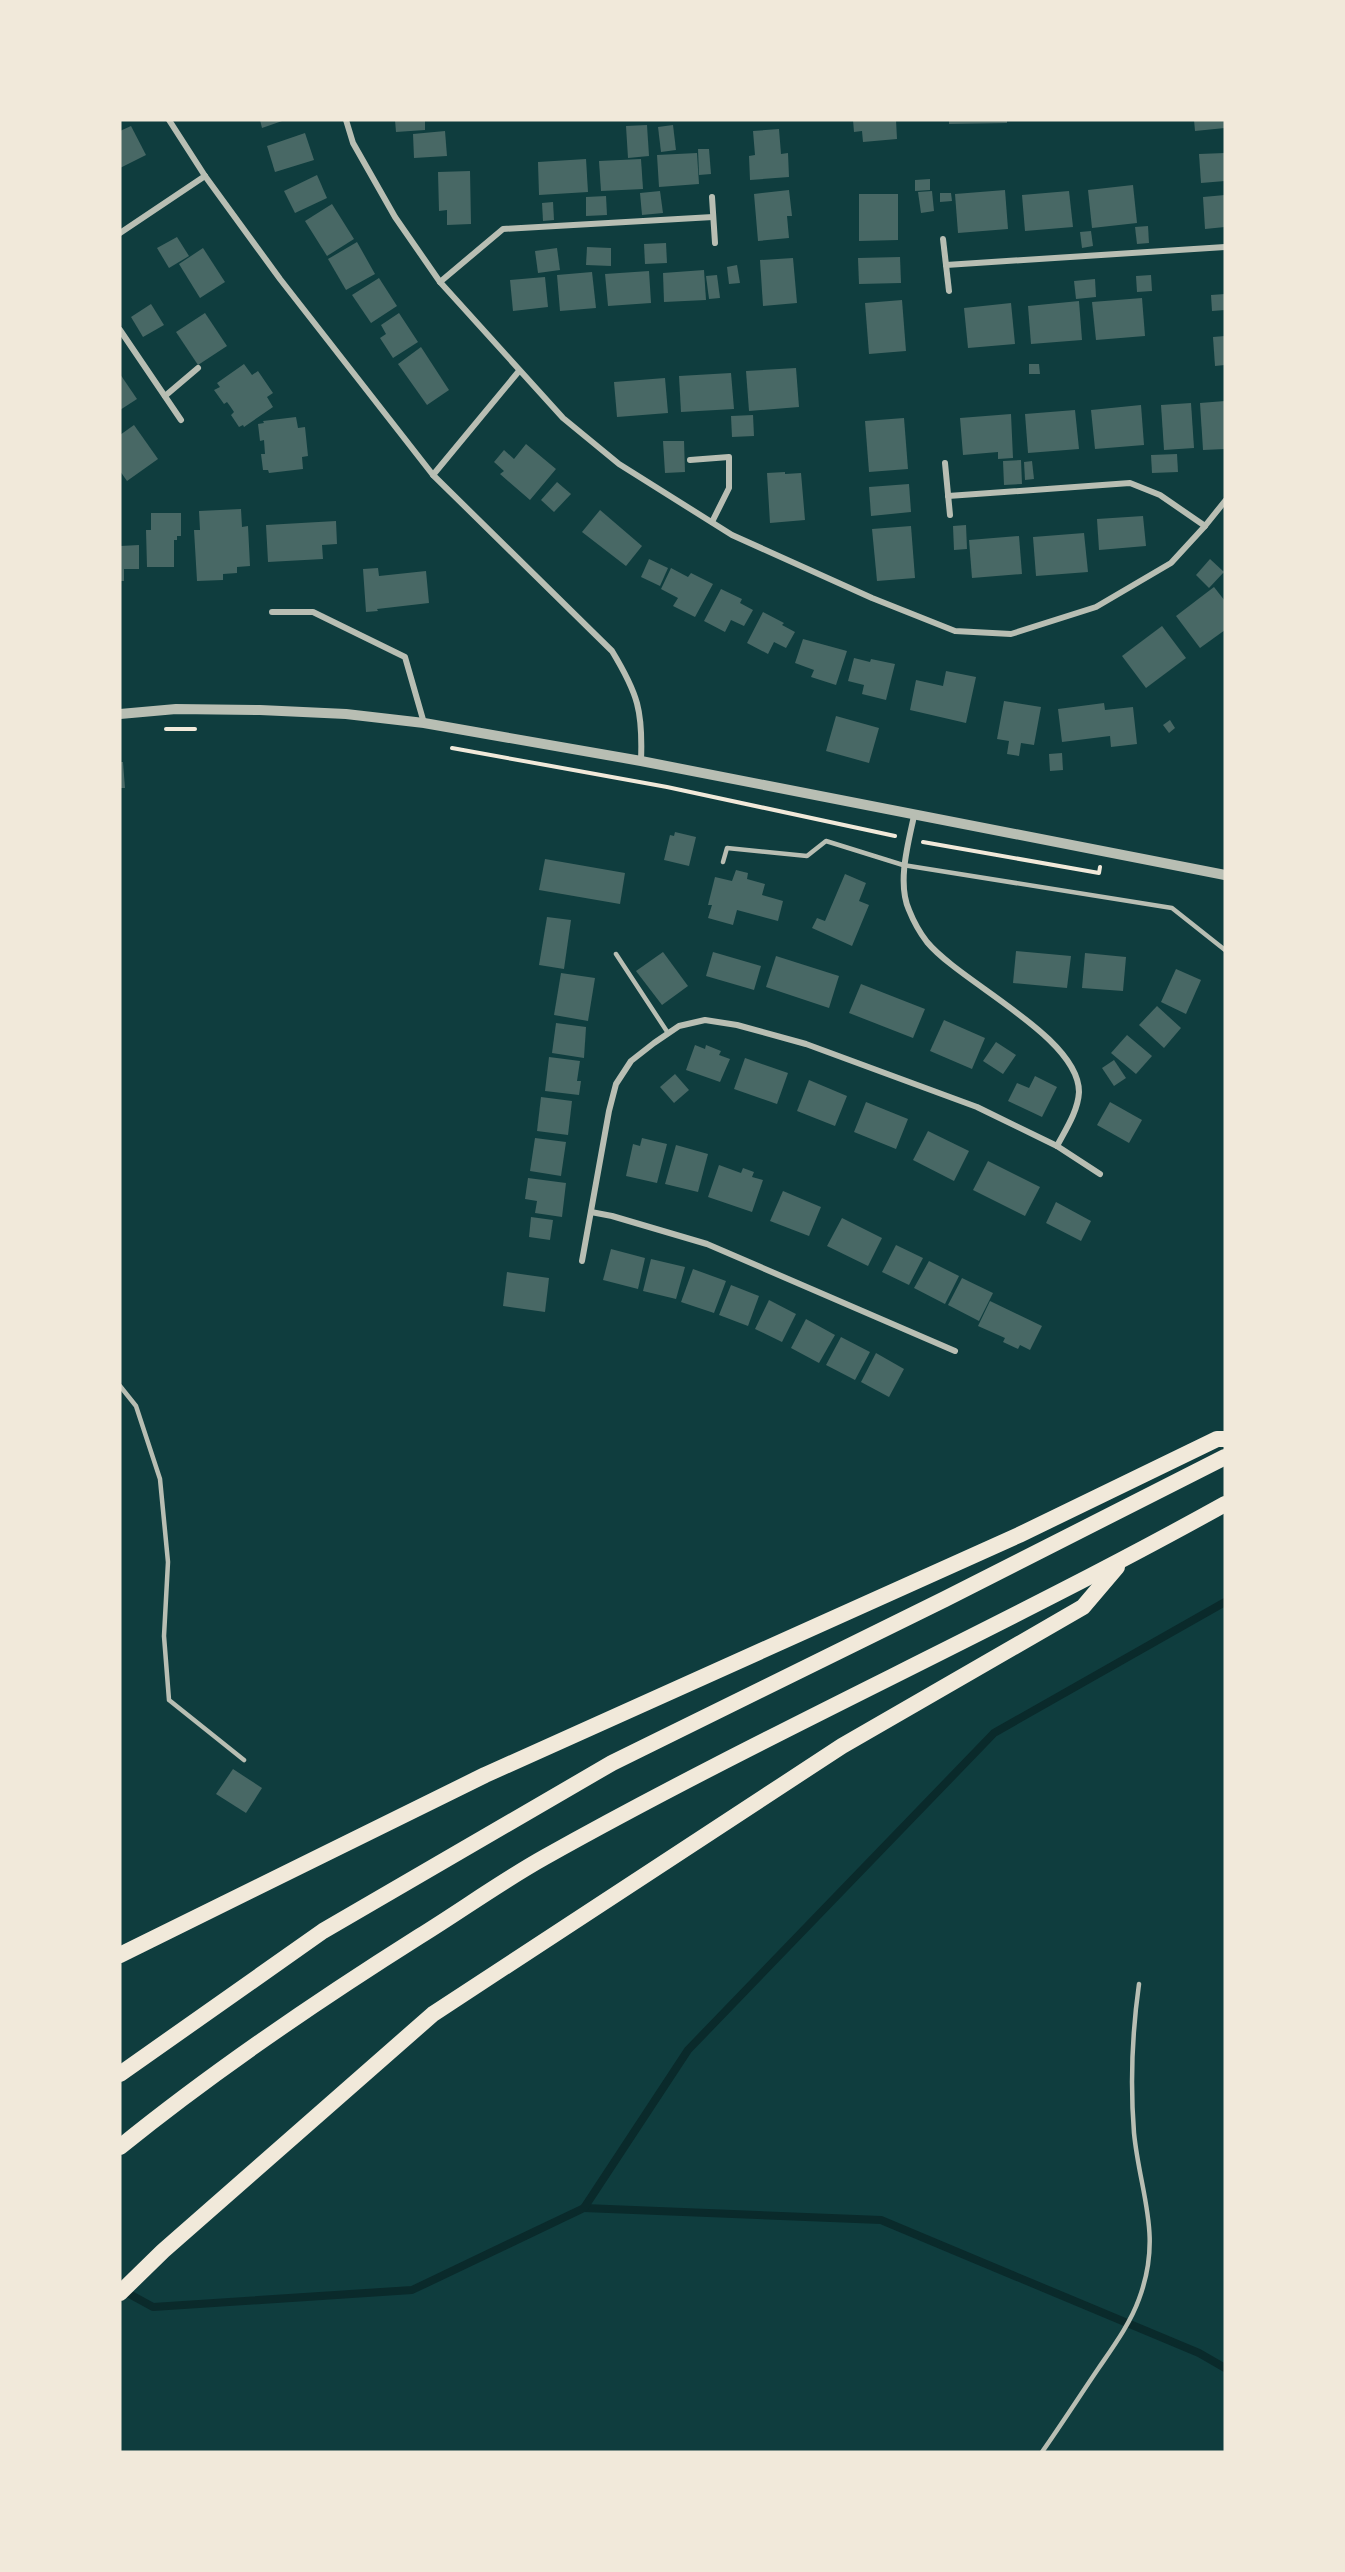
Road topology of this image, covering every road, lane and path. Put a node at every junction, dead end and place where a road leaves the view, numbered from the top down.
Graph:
1 (169, 120) edge
2 (346, 120) edge
3 (206, 176) junction
4 (712, 197) dead end
5 (713, 217) junction
6 (120, 233) edge
7 (943, 238) dead end
8 (715, 243) dead end
9 (1225, 247) edge
10 (946, 265) junction
11 (440, 282) junction
12 (949, 291) dead end
13 (120, 330) edge
14 (198, 368) dead end
15 (519, 371) junction
16 (165, 396) junction
17 (181, 420) dead end
18 (690, 460) dead end
19 (945, 463) dead end
20 (433, 475) junction
21 (948, 496) junction
22 (1225, 501) edge
23 (950, 515) dead end
24 (712, 522) junction
25 (1205, 526) junction
26 (272, 612) dead end
27 (120, 714) edge
28 (424, 723) junction
29 (204, 729) dead end
30 (156, 730) dead end
31 (441, 746) dead end
32 (641, 761) junction
33 (914, 816) junction
34 (909, 839) junction
35 (1102, 852) junction
36 (723, 862) dead end
37 (903, 865) junction
38 (1225, 875) edge
39 (1225, 950) edge
40 (615, 954) dead end
41 (668, 1033) junction
42 (1056, 1146) junction
43 (1100, 1174) dead end
44 (591, 1212) junction
45 (582, 1261) dead end
46 (955, 1351) dead end
47 (120, 1386) edge
48 (1225, 1439) edge
49 (1225, 1457) edge
50 (1225, 1504) edge
51 (1121, 1562) junction
52 (244, 1760) dead end
53 (120, 1955) edge
54 (1139, 1984) dead end
55 (120, 2074) edge
56 (120, 2147) edge
57 (120, 2293) edge
58 (1042, 2452) edge

1 - 3 street
2 - 11 street
3 - 6 street
3 - 20 street
4 - 5 street
5 - 8 street
5 - 11 street
7 - 10 street
9 - 10 street
10 - 12 street
11 - 15 street
13 - 16 street
14 - 16 street
15 - 20 street
15 - 24 street
16 - 17 street
18 - 24 street
19 - 21 street
20 - 32 street
21 - 23 street
21 - 25 street
22 - 25 street
24 - 25 street
26 - 28 street
27 - 28 street
28 - 32 street
29 - 30 path
31 - 34 path
32 - 33 street
33 - 34 street
33 - 35 street
34 - 35 path
34 - 37 street
35 - 38 street
36 - 37 lane
37 - 39 lane
37 - 42 street
40 - 41 lane
41 - 42 street
41 - 44 street
42 - 43 street
44 - 45 street
44 - 46 street
47 - 52 lane
48 - 53 highway
49 - 55 highway
50 - 51 highway
51 - 56 highway
51 - 57 highway
54 - 58 lane

